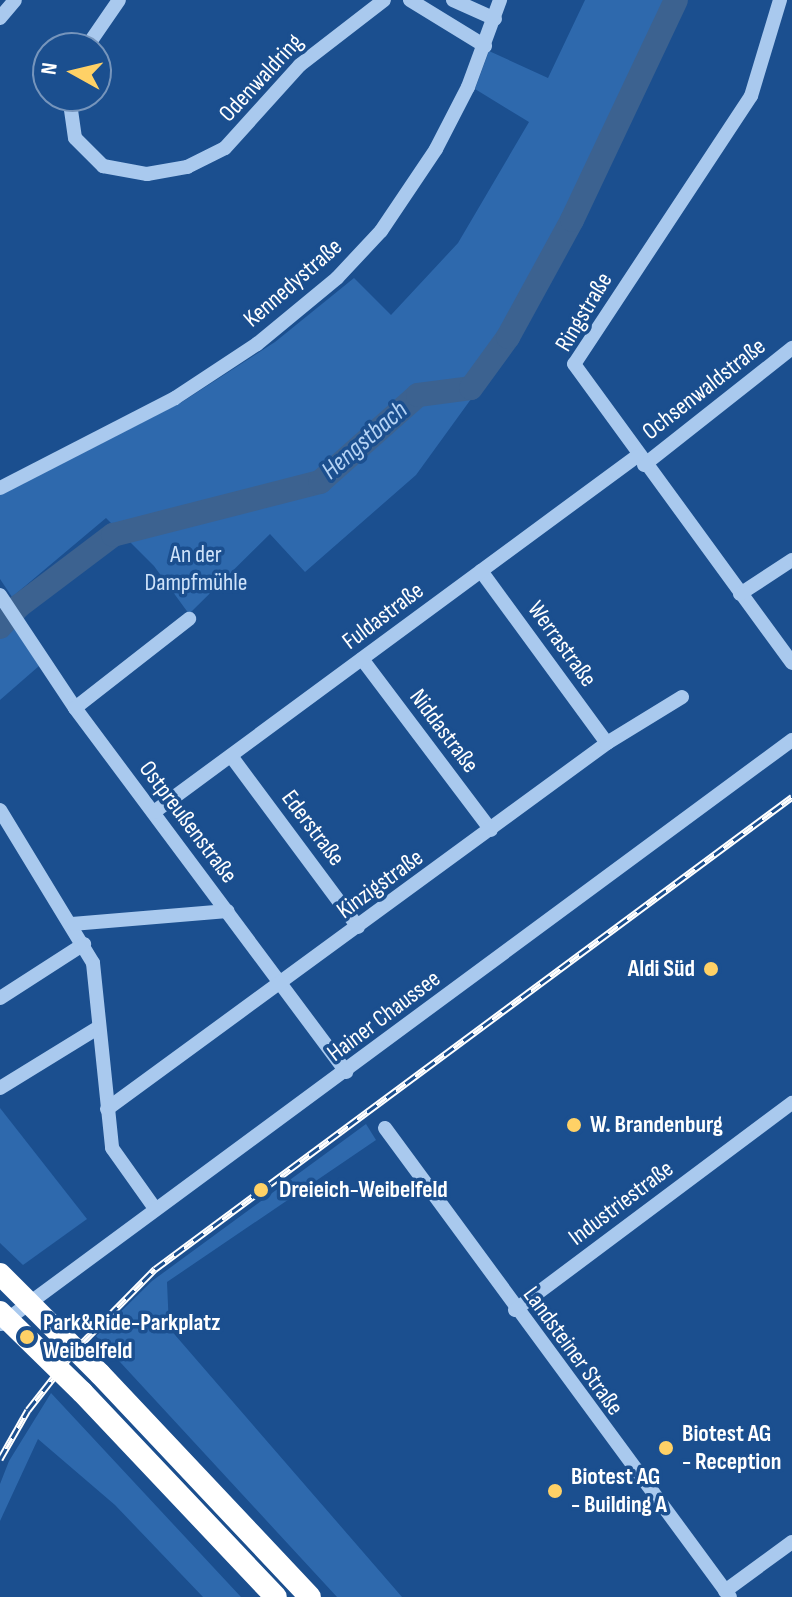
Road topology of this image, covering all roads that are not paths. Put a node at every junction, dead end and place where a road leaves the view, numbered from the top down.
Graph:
1 (15, 0) edge
2 (119, 0) edge
3 (384, 0) edge
4 (410, 0) edge
5 (453, 0) edge
6 (500, 0) edge
7 (780, 0) edge
8 (0, 18) edge
9 (495, 19) junction
10 (97, 32) edge
11 (485, 46) junction
12 (71, 112) edge
13 (792, 348) edge
14 (640, 460) junction
15 (0, 488) edge
16 (792, 560) edge
17 (481, 571) junction
18 (740, 594) junction
19 (4, 601) edge
20 (189, 619) dead end
21 (362, 659) junction
22 (792, 663) edge
23 (682, 697) dead end
24 (75, 708) junction
25 (792, 740) edge
26 (607, 743) junction
27 (231, 756) junction
28 (0, 810) edge
29 (154, 812) junction
30 (491, 830) junction
31 (227, 911) junction
32 (72, 924) junction
33 (358, 927) junction
34 (84, 944) junction
35 (281, 982) junction
36 (0, 998) edge
37 (99, 1027) junction
38 (346, 1072) junction
39 (0, 1088) edge
40 (792, 1103) edge
41 (107, 1109) junction
42 (385, 1128) dead end
43 (154, 1207) junction
44 (0, 1274) edge
45 (515, 1310) junction
46 (0, 1312) edge
47 (0, 1324) edge
48 (792, 1542) edge
49 (727, 1594) edge
50 (276, 1597) edge
51 (310, 1597) edge

1 - 8 street
2 - 10 street
3 - 12 street, Odenwaldring
4 - 11 street
5 - 9 street
6 - 9 street, Kennedystraße
7 - 14 street, Ringstraße
9 - 11 street, Kennedystraße
11 - 15 street, Kennedystraße
13 - 14 street, Ochsenwaldstraße
14 - 17 street, Fuldastraße
14 - 18 street, Ringstraße
16 - 18 street
17 - 21 street, Fuldastraße
17 - 26 street, Werrastraße
18 - 22 street, Ringstraße
19 - 24 street, Ostpreußenstraße
20 - 24 street
21 - 27 street, Fuldastraße
21 - 30 street, Niddastraße
23 - 26 street, Kinzigstraße
24 - 29 street, Ostpreußenstraße
25 - 38 street, Hainer Chaussee
26 - 30 street, Kinzigstraße
27 - 29 street, Fuldastraße
27 - 33 street, Ederstraße
28 - 32 street
29 - 31 street, Ostpreußenstraße
30 - 33 street, Kinzigstraße
31 - 32 street
31 - 35 street, Ostpreußenstraße
32 - 34 street
33 - 35 street, Kinzigstraße
34 - 36 street
34 - 37 street
35 - 38 street, Ostpreußenstraße
35 - 41 street, Kinzigstraße
37 - 39 street
37 - 41 street
38 - 43 street, Hainer Chaussee
40 - 45 street, Industriestraße
41 - 43 street
42 - 45 street, Landsteiner Straße
43 - 47 street, Hainer Chaussee
44 - 51 highway, bridge
45 - 49 street, Landsteiner Straße
46 - 50 highway, bridge
48 - 49 street

